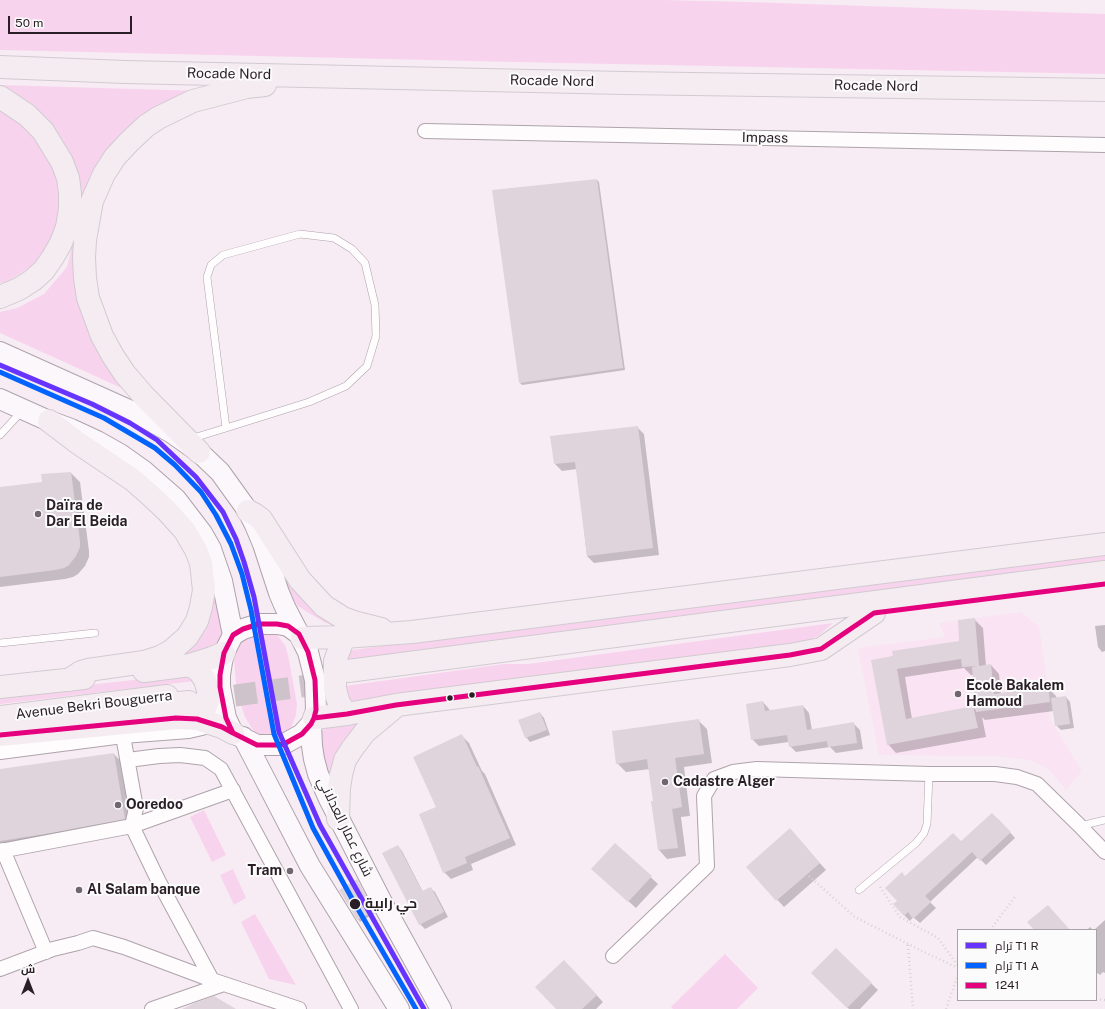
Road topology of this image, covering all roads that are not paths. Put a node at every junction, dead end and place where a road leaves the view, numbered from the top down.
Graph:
1 (0, 67) edge
2 (325, 76) junction
3 (1105, 90) edge
4 (0, 97) edge
5 (425, 131) dead end
6 (1105, 145) edge
7 (0, 297) edge
8 (0, 352) edge
9 (0, 399) edge
10 (24, 409) junction
11 (49, 421) junction
12 (226, 428) junction
13 (0, 435) edge
14 (193, 446) junction
15 (248, 511) junction
16 (1105, 544) edge
17 (1105, 572) edge
18 (1105, 584) edge
19 (874, 613) junction
20 (412, 632) junction
21 (95, 633) dead end
22 (301, 636) junction
23 (344, 637) junction
24 (0, 642) edge
25 (229, 644) junction
26 (190, 665) junction
27 (69, 680) junction
28 (0, 687) edge
29 (222, 702) junction
30 (396, 705) junction
31 (196, 709) junction
32 (347, 714) junction
33 (0, 717) edge
34 (313, 721) junction
35 (0, 724) edge
36 (0, 735) edge
37 (238, 735) junction
38 (123, 736) junction
39 (0, 752) edge
40 (128, 760) junction
41 (929, 774) junction
42 (233, 790) junction
43 (338, 819) junction
44 (1105, 820) edge
45 (132, 826) junction
46 (1080, 826) junction
47 (2, 850) edge
48 (1105, 852) edge
49 (859, 890) dead end
50 (46, 952) junction
51 (613, 956) dead end
52 (0, 969) edge
53 (218, 982) junction
54 (152, 1009) edge
55 (299, 1009) edge
56 (351, 1009) edge
57 (399, 1009) edge
58 (441, 1009) edge

1 - 2 highway, Rocade Nord
2 - 3 highway, Rocade Nord
2 - 14 highway
4 - 7 highway
5 - 6 street, Impass
8 - 14 main road
9 - 10 main road
10 - 11 main road
10 - 13 lane
11 - 25 main road
11 - 27 highway
12 - 12 lane
12 - 14 lane
14 - 15 main road
15 - 20 highway
15 - 22 main road
16 - 20 highway
17 - 19 highway
18 - 19 highway
19 - 30 highway
20 - 23 highway
21 - 24 lane
22 - 23 highway
22 - 25 main road
22 - 34 main road
23 - 32 highway
25 - 26 highway
25 - 29 main road
26 - 27 highway
26 - 31 highway
27 - 28 highway
29 - 31 street
29 - 37 main road
30 - 32 highway
30 - 43 highway
31 - 33 highway, Avenue Bekri Bouguerra
31 - 35 highway, Avenue Bekri Bouguerra
31 - 36 highway
31 - 37 highway
31 - 38 street
32 - 34 highway
34 - 37 main road
34 - 43 main road, شارع عمار العدلاني
37 - 57 main road
38 - 39 street
38 - 40 street
40 - 42 street
40 - 45 street
41 - 46 street
41 - 49 lane
41 - 51 street
42 - 45 street
42 - 56 street
43 - 58 main road, شارع عمار العدلاني
44 - 46 lane
45 - 47 street
45 - 53 street
46 - 48 street
47 - 50 street
50 - 52 street
50 - 53 street
53 - 54 street
53 - 55 street

